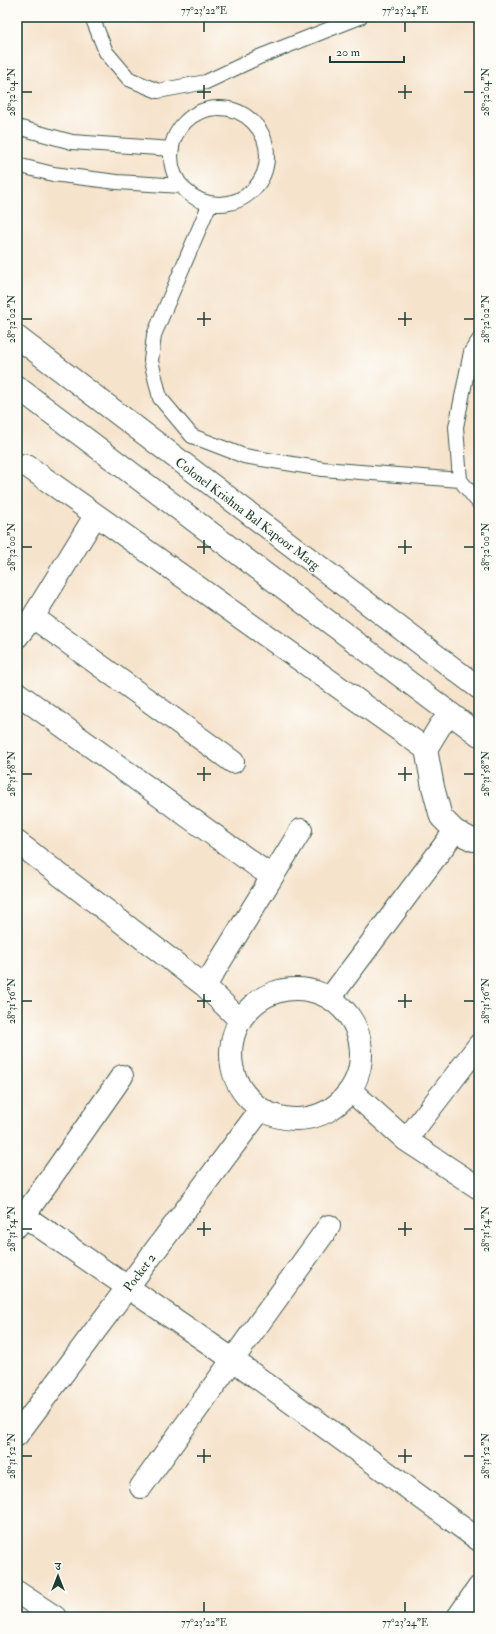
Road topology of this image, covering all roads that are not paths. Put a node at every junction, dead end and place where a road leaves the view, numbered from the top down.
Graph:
1 (92, 17) edge
2 (360, 17) edge
3 (17, 127) edge
4 (172, 149) junction
5 (17, 165) edge
6 (182, 186) junction
7 (210, 203) junction
8 (17, 337) edge
9 (479, 340) edge
10 (17, 387) edge
11 (17, 465) edge
12 (460, 480) junction
13 (479, 503) edge
14 (95, 516) junction
15 (33, 617) junction
16 (17, 637) edge
17 (479, 688) edge
18 (17, 693) edge
19 (451, 714) junction
20 (479, 735) edge
21 (426, 749) junction
22 (233, 762) dead end
23 (301, 830) dead end
24 (455, 831) junction
25 (479, 840) edge
26 (17, 842) edge
27 (272, 877) junction
28 (205, 986) junction
29 (330, 998) junction
30 (240, 1020) junction
31 (479, 1045) edge
32 (122, 1076) dead end
33 (350, 1090) junction
34 (261, 1109) junction
35 (406, 1140) junction
36 (479, 1188) edge
37 (20, 1217) edge
38 (329, 1226) dead end
39 (128, 1287) junction
40 (232, 1359) junction
41 (17, 1435) edge
42 (141, 1487) dead end
43 (479, 1540) edge
44 (479, 1587) edge
45 (17, 1592) edge
46 (55, 1617) edge
47 (458, 1617) edge

1 - 2 lane
3 - 4 lane
4 - 6 lane
4 - 7 lane
5 - 6 lane
6 - 7 lane
7 - 12 lane
8 - 17 street, Colonel Krishna Bal Kapoor Marg
9 - 12 lane
10 - 19 street
11 - 14 street
12 - 13 lane
14 - 15 street
14 - 21 street
15 - 16 street
15 - 22 street
18 - 27 street
19 - 20 street
19 - 21 street
21 - 24 street
23 - 27 street
24 - 25 street
24 - 29 street
26 - 28 street
27 - 28 street
28 - 30 street
29 - 30 street
29 - 33 street
30 - 34 street
31 - 35 street
32 - 37 street
33 - 34 street
33 - 35 street
34 - 39 street, Pocket 2
35 - 36 street
37 - 39 street
38 - 40 street
39 - 40 street
39 - 41 street, Pocket 2
40 - 42 street
40 - 43 street
44 - 47 street
45 - 46 street

